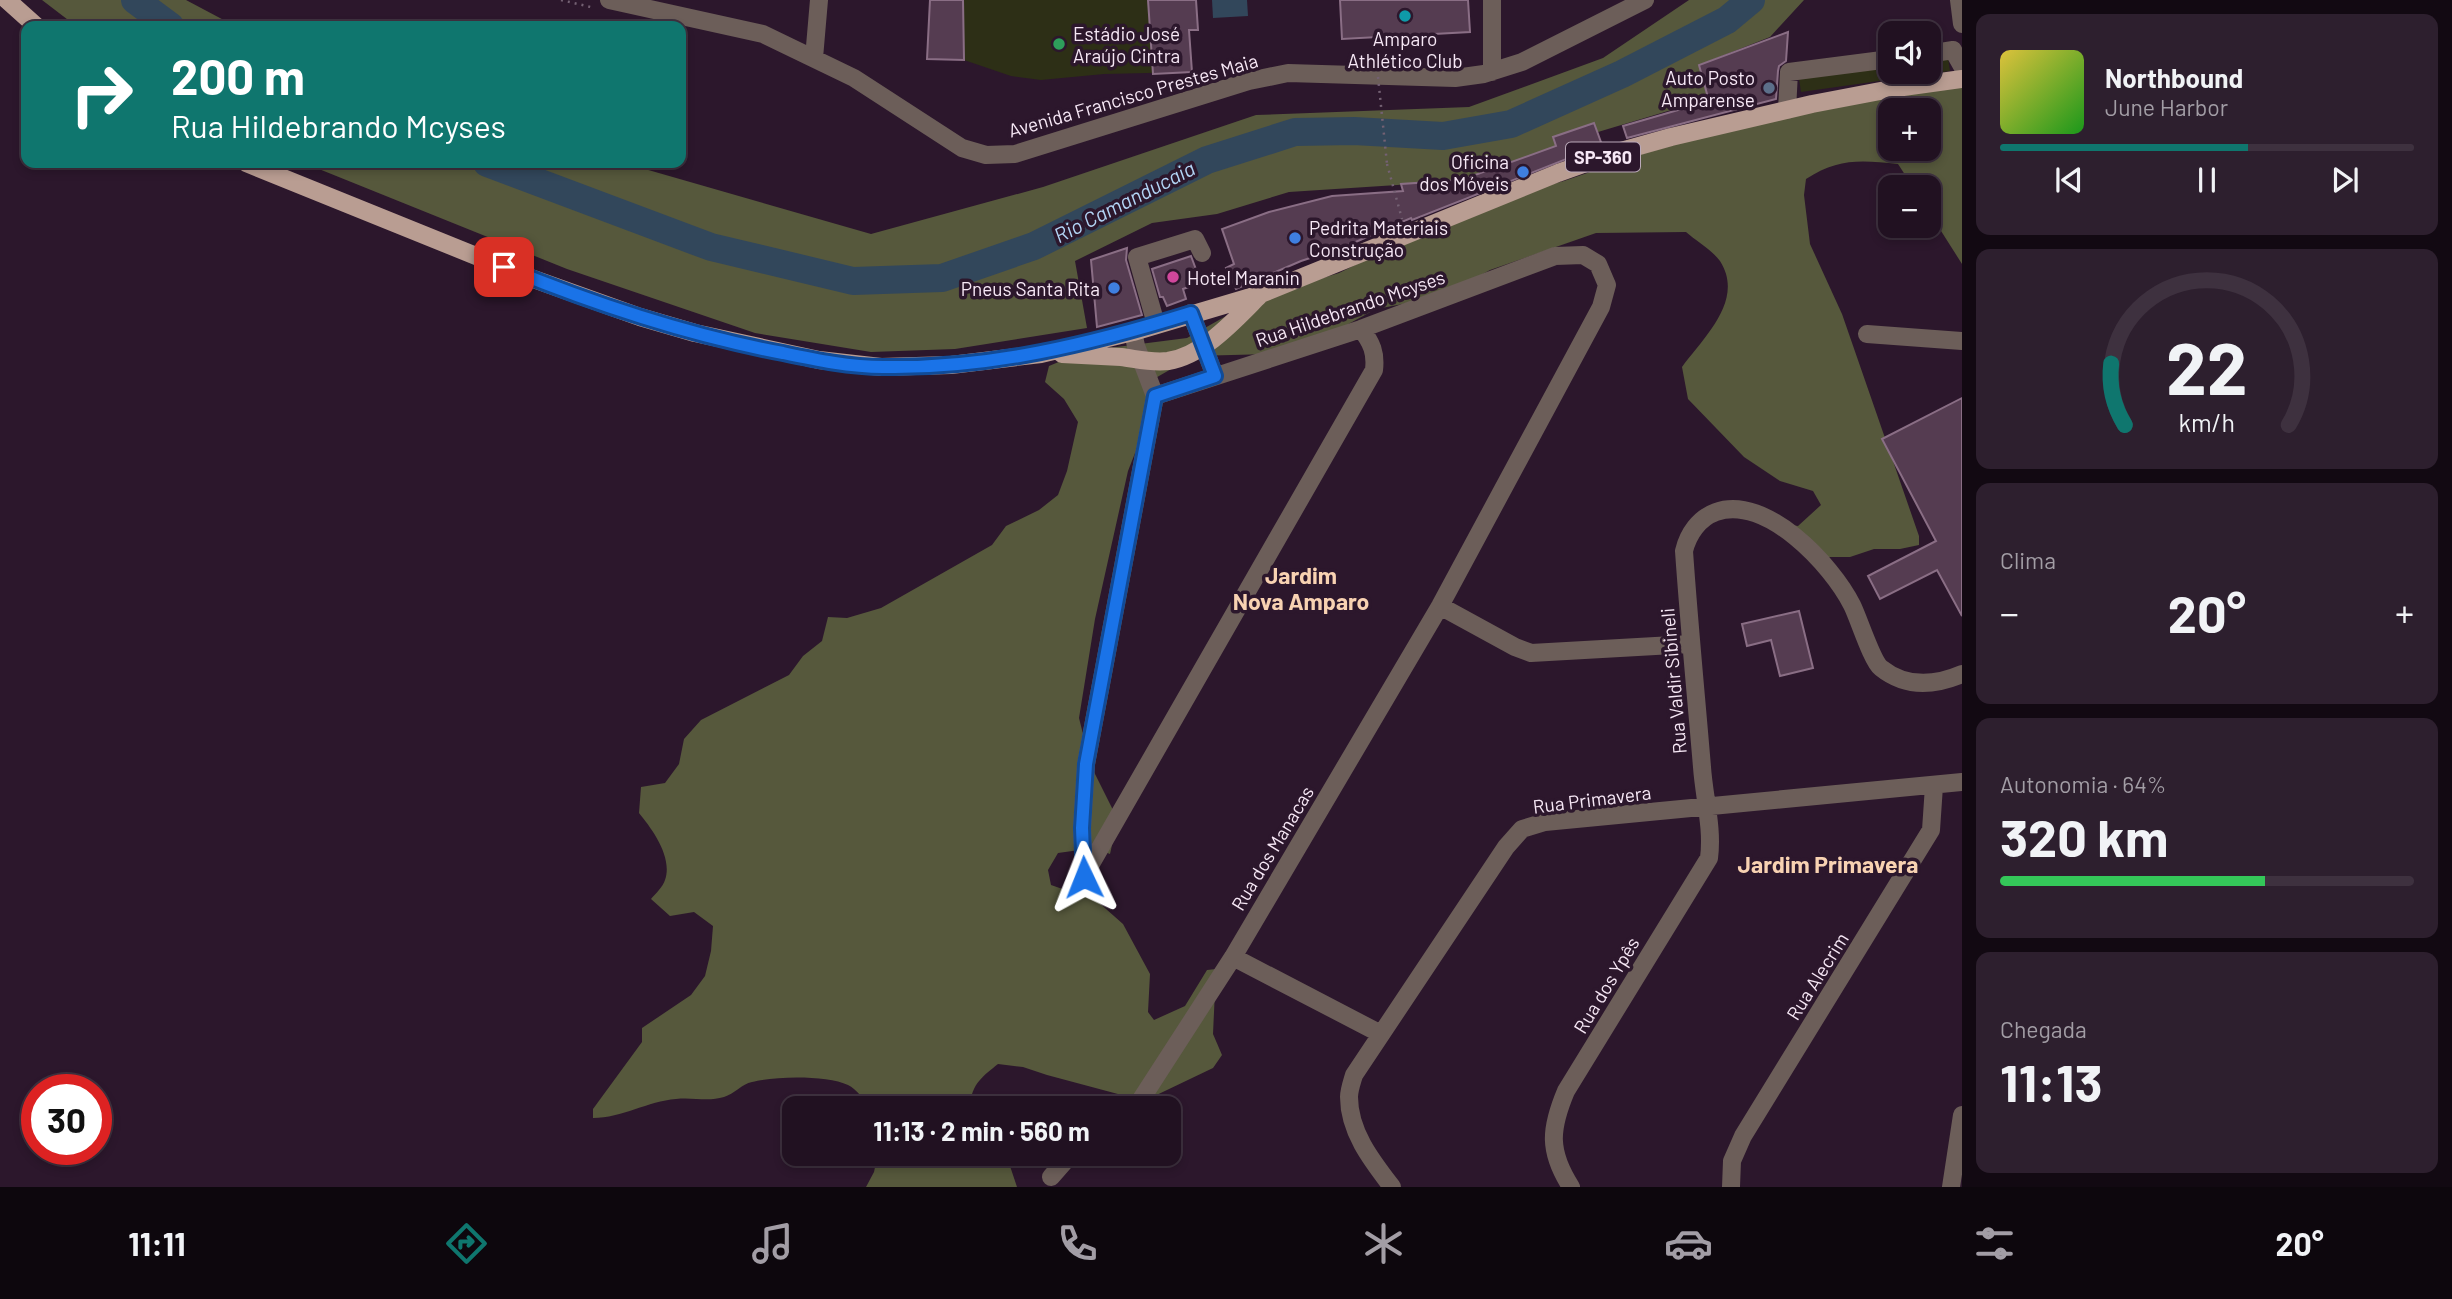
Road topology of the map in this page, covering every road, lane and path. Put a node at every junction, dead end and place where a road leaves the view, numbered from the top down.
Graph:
1 (7, 0) edge
2 (609, 0) edge
3 (819, 0) edge
4 (1492, 0) edge
5 (1645, 0) edge
6 (1959, 0) edge
7 (1620, 6) edge
8 (685, 8) edge
9 (30, 21) edge
10 (1962, 24) edge
11 (1941, 52) edge
12 (814, 58) junction
13 (1878, 61) edge
14 (1962, 66) edge
15 (1492, 72) junction
16 (1378, 77) dead end
17 (1962, 79) edge
18 (1787, 110) junction
19 (258, 168) edge
20 (1406, 235) junction
21 (1202, 253) dead end
22 (1598, 264) joint
23 (1261, 294) junction
24 (1191, 313) junction
25 (1156, 324) junction
26 (1362, 329) junction
27 (1133, 332) junction
28 (1867, 334) dead end
29 (1962, 341) edge
30 (1204, 344) junction
31 (1041, 354) junction
32 (1143, 362) junction
33 (1215, 376) junction
34 (1155, 396) junction
35 (1440, 606) junction
36 (1691, 644) junction
37 (1962, 674) edge
38 (1962, 782) edge
39 (1934, 786) junction
40 (1705, 807) junction
41 (1233, 957) junction
42 (1381, 1034) junction
43 (1143, 1096) edge
44 (1962, 1115) edge
45 (1061, 1166) edge
46 (1051, 1177) dead end
47 (1392, 1187) edge
48 (1571, 1187) edge
49 (1731, 1187) edge
50 (1951, 1187) edge

1 - 9 main road
2 - 8 street, Avenida Francisco Prestes Maia
3 - 12 street
4 - 15 street
5 - 7 street, Avenida Francisco Prestes Maia
6 - 10 street
7 - 15 street, Avenida Francisco Prestes Maia
8 - 12 street, Avenida Francisco Prestes Maia
11 - 14 street
12 - 15 street, Avenida Francisco Prestes Maia
13 - 18 street
16 - 20 path, bridge
17 - 18 main road, SP-360
18 - 20 main road, SP-360
19 - 31 main road, SP-360
20 - 23 main road, SP-360
21 - 25 street
22 - 26 street, Rua Hildebrando Mcyses
22 - 35 street, Rua dos Manacas
23 - 24 main road, SP-360
23 - 30 main road, SP-360
24 - 25 main road, SP-360
24 - 30 street
25 - 27 main road, SP-360
26 - 33 street, Rua Hildebrando Mcyses
26 - 34 street
27 - 31 main road, SP-360
27 - 32 street
28 - 29 street
30 - 32 main road, SP-360
30 - 33 street
31 - 32 main road, SP-360
32 - 34 street
33 - 34 street, Rua Hildebrando Mcyses
35 - 36 street
35 - 41 street, Rua dos Manacas
36 - 37 street, Rua Valdir Sibineli
36 - 40 street, Rua Valdir Sibineli
38 - 39 street, Rua Primavera
39 - 40 street, Rua Primavera
39 - 49 street, Rua Alecrim
40 - 42 street, Rua Primavera
40 - 48 street, Rua dos Ypês
41 - 42 street
41 - 43 street, Rua dos Manacas
42 - 47 street, Rua Primavera
44 - 50 street
45 - 46 street

